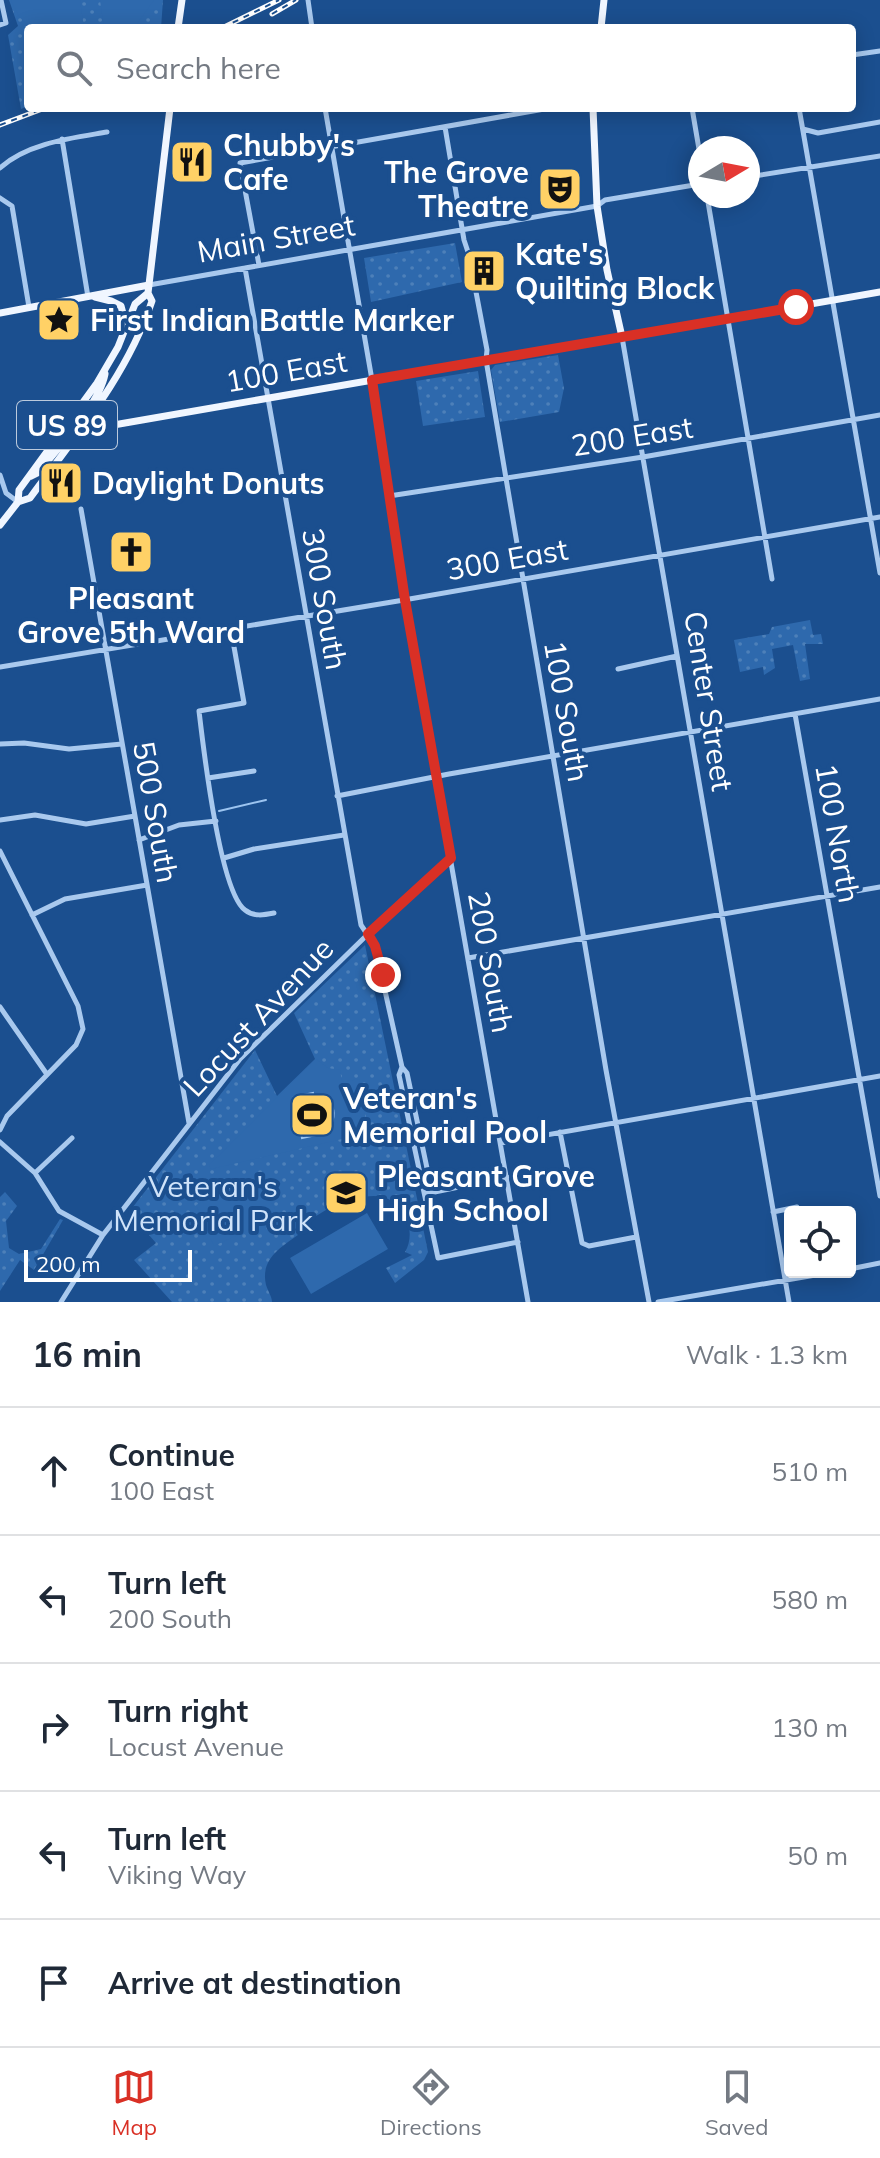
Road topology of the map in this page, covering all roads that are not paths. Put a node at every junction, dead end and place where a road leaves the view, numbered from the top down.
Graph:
1 (1, 0) edge
2 (182, 0) edge
3 (308, 0) edge
4 (604, 0) edge
5 (3, 24) edge
6 (179, 24) edge
7 (311, 24) edge
8 (601, 24) edge
9 (880, 51) edge
10 (856, 54) edge
11 (170, 112) edge
12 (326, 112) edge
13 (528, 112) edge
14 (593, 112) edge
15 (693, 112) edge
16 (800, 112) edge
17 (880, 122) edge
18 (445, 127) junction
19 (803, 129) junction
20 (107, 132) dead end
21 (697, 136) edge
22 (62, 139) junction
23 (331, 146) junction
24 (880, 156) edge
25 (0, 168) edge
26 (810, 168) junction
27 (760, 175) edge
28 (688, 186) edge
29 (0, 198) edge
30 (597, 206) junction
31 (709, 208) edge
32 (462, 231) junction
33 (350, 249) junction
34 (259, 265) junction
35 (245, 268) junction
36 (148, 289) junction
37 (880, 292) edge
38 (91, 296) junction
39 (834, 300) junction
40 (29, 308) junction
41 (0, 313) edge
42 (728, 318) junction
43 (126, 328) junction
44 (622, 337) junction
45 (486, 360) junction
46 (106, 368) junction
47 (372, 380) junction
48 (269, 398) junction
49 (94, 411) junction
50 (880, 415) edge
51 (853, 419) junction
52 (112, 425) junction
53 (76, 429) junction
54 (748, 439) junction
55 (643, 457) junction
56 (0, 475) edge
57 (28, 477) junction
58 (505, 478) junction
59 (389, 496) junction
60 (18, 502) junction
61 (81, 509) dead end
62 (880, 517) edge
63 (871, 519) junction
64 (0, 525) edge
65 (766, 536) junction
66 (660, 555) junction
67 (880, 573) edge
68 (522, 579) junction
69 (772, 579) dead end
70 (405, 600) junction
71 (306, 615) junction
72 (231, 629) junction
73 (106, 650) junction
74 (677, 656) junction
75 (0, 667) edge
76 (618, 669) dead end
77 (880, 699) edge
78 (795, 714) junction
79 (690, 732) junction
80 (0, 744) edge
81 (122, 744) junction
82 (552, 756) junction
83 (254, 771) dead end
84 (208, 778) junction
85 (436, 778) junction
86 (337, 796) junction
87 (135, 816) junction
88 (2, 820) edge
89 (216, 821) junction
90 (344, 835) junction
91 (139, 840) junction
92 (0, 851) edge
93 (224, 858) junction
94 (451, 858) junction
95 (147, 885) junction
96 (880, 887) edge
97 (827, 896) junction
98 (274, 913) dead end
99 (720, 913) junction
100 (32, 915) junction
101 (368, 934) junction
102 (585, 937) junction
103 (468, 958) junction
104 (0, 1007) edge
105 (402, 1067) junction
106 (46, 1073) junction
107 (880, 1076) edge
108 (858, 1079) junction
109 (753, 1097) junction
110 (615, 1122) junction
111 (189, 1123) junction
112 (0, 1130) edge
113 (560, 1132) junction
114 (72, 1138) dead end
115 (0, 1142) edge
116 (501, 1143) junction
117 (35, 1173) junction
118 (507, 1177) junction
119 (432, 1192) junction
120 (425, 1194) junction
121 (880, 1196) edge
122 (784, 1210) edge
123 (773, 1212) junction
124 (103, 1235) junction
125 (636, 1237) junction
126 (518, 1242) junction
127 (880, 1263) edge
128 (856, 1268) edge
129 (801, 1278) edge
130 (785, 1281) junction
131 (61, 1302) edge
132 (528, 1302) edge
133 (649, 1302) edge
134 (658, 1302) edge
135 (789, 1302) edge

1 - 5 street
2 - 6 main road
3 - 7 street
4 - 8 main road
9 - 10 street
11 - 36 main road, US 89
12 - 23 street, 200 South
13 - 18 street
14 - 30 main road, Center Street
15 - 21 street
16 - 19 street
17 - 19 street
18 - 23 street
18 - 32 street, 100 South
19 - 26 street
20 - 22 street
22 - 25 street
22 - 38 street
23 - 33 street, 200 South
23 - 34 street
24 - 26 street
26 - 27 street
26 - 39 street
28 - 30 street, Main Street
29 - 40 street
30 - 32 street, Main Street
30 - 44 main road, Center Street
31 - 42 street
32 - 33 street, Main Street
32 - 45 street, 100 South
33 - 34 street, Main Street
33 - 47 street, 200 South
34 - 35 street, Main Street
35 - 36 street, Main Street
35 - 48 street, 300 South
36 - 38 main road, Main Street
36 - 43 main road, US 89
36 - 49 main road, US 89
37 - 39 main road, 100 East
38 - 40 main road, Main Street
38 - 43 main road
39 - 42 main road, 100 East
39 - 51 street
40 - 41 main road, Main Street
42 - 44 main road, 100 East
42 - 54 street
43 - 46 main road, US 89
44 - 45 main road, 100 East
44 - 55 street, Center Street
45 - 47 main road, 100 East
45 - 58 street, 100 South
46 - 53 main road
46 - 57 main road, US 89
47 - 48 main road, 100 East
47 - 59 street, 200 South
48 - 52 main road, 100 East
48 - 71 street, 300 South
49 - 52 main road
49 - 53 main road
50 - 51 street, 200 East
51 - 54 street, 200 East
51 - 63 street
52 - 53 main road, 100 East
53 - 57 main road
53 - 60 main road, US 89
54 - 55 street, 200 East
54 - 65 street
55 - 58 street, 200 East
55 - 66 street, Center Street
56 - 60 street
57 - 60 main road, US 89
58 - 59 street, 200 East
58 - 68 street, 100 South
59 - 70 street, 200 South
60 - 64 main road, US 89
61 - 73 street, 500 South
62 - 63 street, 300 East
63 - 65 street, 300 East
63 - 67 street
65 - 66 street, 300 East
65 - 69 street
66 - 68 street, 300 East
66 - 74 street, Center Street
68 - 70 street, 300 East
68 - 82 street, 100 South
70 - 71 street, 300 East
70 - 85 street, 200 South
71 - 72 street, 300 East
71 - 86 street, 300 South
72 - 73 street, 300 East
72 - 84 street
73 - 75 street, 300 East
73 - 81 street, 500 South
74 - 76 street
74 - 79 street, Center Street
77 - 78 street
78 - 79 street
78 - 97 street, 100 North
79 - 82 street
79 - 99 street, Center Street
80 - 81 street
81 - 87 street, 500 South
82 - 85 street
82 - 102 street, 100 South
83 - 84 street
84 - 89 street
85 - 86 street
85 - 94 street, 200 South
86 - 90 street, 300 South
87 - 88 street
87 - 91 street, 500 South
89 - 91 street
89 - 93 street
90 - 93 street
90 - 101 street, 300 South
91 - 95 street, 500 South
92 - 100 street
93 - 98 street
94 - 101 street, Locust Avenue
94 - 103 street, 200 South
95 - 100 street
95 - 111 street, 500 South
96 - 97 street
97 - 99 street
97 - 108 street, 100 North
99 - 102 street
99 - 109 street, Center Street
100 - 106 street
101 - 105 street, 300 South
101 - 111 street, Locust Avenue
102 - 103 street
102 - 110 street, 100 South
103 - 116 street, 200 South
104 - 106 street
105 - 119 street
105 - 120 street
106 - 112 street
107 - 108 street
108 - 109 street
108 - 121 street, 100 North
109 - 110 street
109 - 123 street, Center Street
110 - 113 street
110 - 125 street, 100 South
111 - 124 street, Locust Avenue
113 - 116 street
113 - 125 street
114 - 117 street
115 - 117 street
116 - 118 street, 200 South
117 - 124 street
118 - 119 street
118 - 126 street, 200 South
119 - 120 street
120 - 126 street
122 - 123 street
123 - 130 street, Center Street
124 - 131 street, Locust Avenue
125 - 133 street, 100 South
126 - 132 street, 200 South
127 - 128 street
129 - 130 street
130 - 134 street
130 - 135 street, Center Street

